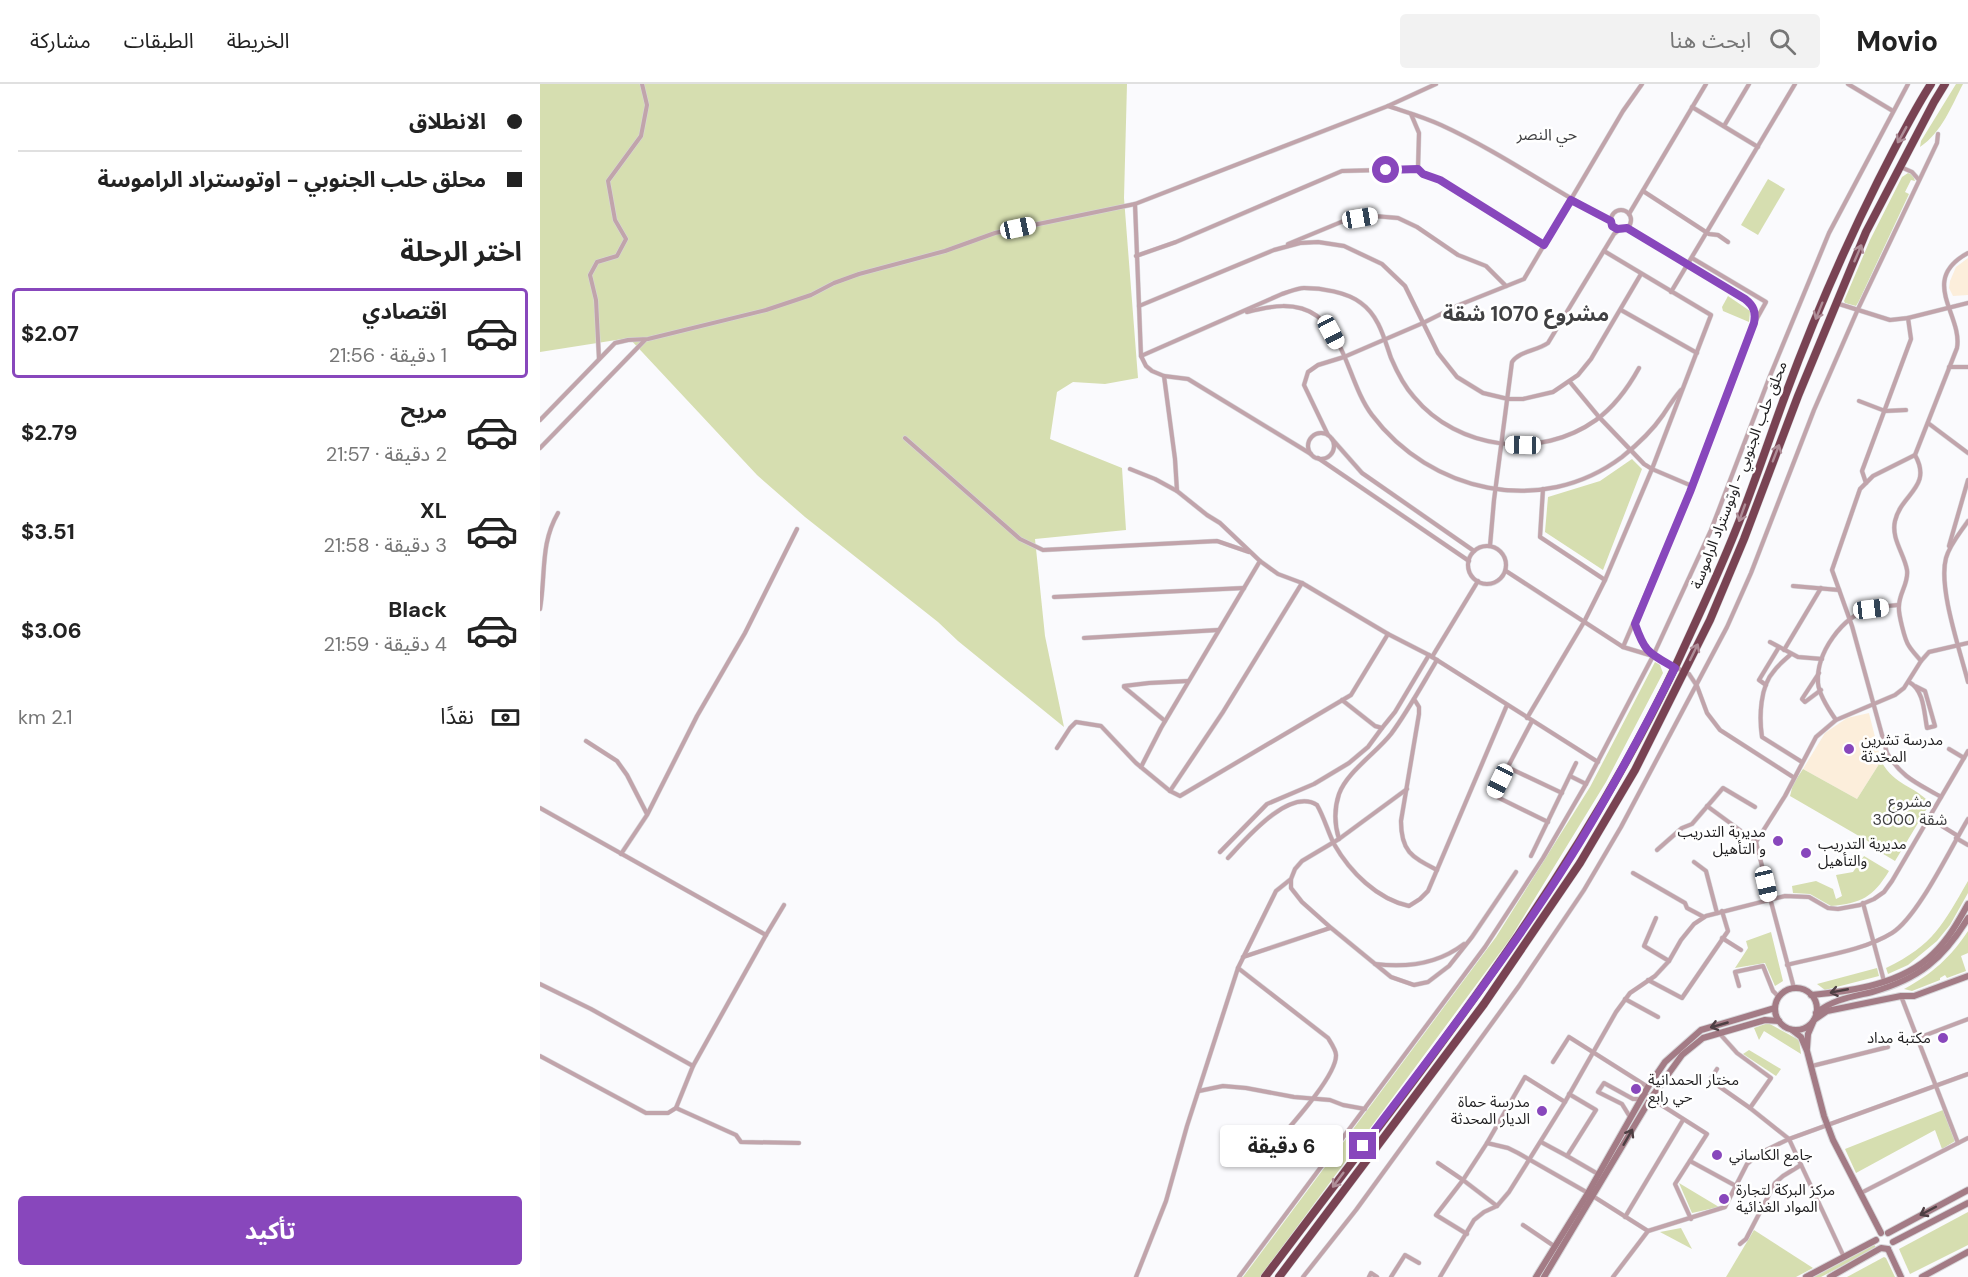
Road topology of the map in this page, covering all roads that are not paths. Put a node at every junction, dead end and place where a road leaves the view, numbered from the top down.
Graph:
1 (642, 84) edge
2 (1436, 84) edge
3 (1642, 84) edge
4 (1706, 84) edge
5 (1749, 84) edge
6 (1795, 84) edge
7 (1848, 84) edge
8 (1908, 84) edge
9 (1931, 84) edge
10 (1945, 84) edge
11 (1388, 106) junction
12 (1692, 107) junction
13 (1893, 111) junction
14 (1410, 114) junction
15 (1724, 126) junction
16 (1938, 134) dead end
17 (1758, 147) junction
18 (1903, 168) dead end
19 (1418, 169) junction
20 (1919, 180) junction
21 (1642, 191) junction
22 (1571, 200) junction
23 (1135, 204) junction
24 (1629, 214) junction
25 (1611, 221) junction
26 (1627, 228) junction
27 (1619, 230) junction
28 (1707, 232) junction
29 (1728, 242) dead end
30 (1544, 245) junction
31 (1274, 250) junction
32 (1604, 251) junction
33 (1968, 253) edge
34 (1136, 256) junction
35 (1692, 258) junction
36 (1687, 265) junction
37 (1641, 273) junction
38 (1506, 286) junction
39 (1671, 292) junction
40 (1836, 303) junction
41 (1968, 303) edge
42 (1139, 306) junction
43 (1948, 307) junction
44 (1858, 309) junction
45 (1621, 310) junction
46 (1237, 314) junction
47 (1908, 318) junction
48 (1423, 323) junction
49 (1754, 323) junction
50 (1385, 338) junction
51 (645, 340) junction
52 (1696, 353) junction
53 (1141, 356) junction
54 (1344, 357) junction
55 (599, 360) junction
56 (1949, 367) junction
57 (1968, 367) edge
58 (1639, 368) dead end
59 (1164, 376) junction
60 (1570, 382) junction
61 (1681, 390) junction
62 (1508, 399) junction
63 (1859, 401) dead end
64 (1906, 410) dead end
65 (1885, 411) junction
66 (1599, 417) junction
67 (540, 420) edge
68 (1927, 423) junction
69 (1328, 435) junction
70 (905, 438) dead end
71 (1332, 439) junction
72 (1502, 444) junction
73 (540, 448) edge
74 (1632, 449) junction
75 (1967, 450) edge
76 (1311, 454) junction
77 (1915, 455) junction
78 (1318, 458) junction
79 (1130, 469) dead end
80 (1652, 469) junction
81 (1968, 480) edge
82 (1866, 483) junction
83 (1692, 486) junction
84 (1543, 489) junction
85 (1496, 490) junction
86 (1177, 491) junction
87 (558, 513) dead end
88 (1968, 522) edge
89 (797, 529) dead end
90 (1490, 546) junction
91 (1474, 551) junction
92 (1249, 552) junction
93 (1947, 556) junction
94 (1260, 561) junction
95 (1468, 561) junction
96 (1506, 571) junction
97 (1605, 580) junction
98 (1478, 581) junction
99 (1302, 583) junction
100 (1794, 586) dead end
101 (1244, 588) junction
102 (1821, 588) junction
103 (1839, 590) junction
104 (1054, 597) dead end
105 (1898, 605) junction
106 (540, 609) edge
107 (1850, 619) junction
108 (1584, 622) junction
109 (1635, 624) junction
110 (1219, 630) junction
111 (1388, 634) junction
112 (1084, 638) dead end
113 (1770, 642) dead end
114 (1968, 643) edge
115 (1959, 645) junction
116 (1779, 646) junction
117 (1623, 647) junction
118 (1784, 650) junction
119 (1791, 654) junction
120 (1653, 656) junction
121 (1433, 657) junction
122 (1822, 659) junction
123 (1921, 661) junction
124 (1675, 668) junction
125 (1685, 672) junction
126 (1819, 673) junction
127 (1189, 681) junction
128 (1909, 682) junction
129 (1968, 682) edge
130 (1766, 685) junction
131 (1697, 686) junction
132 (1916, 686) junction
133 (1821, 690) junction
134 (1414, 699) junction
135 (1342, 700) junction
136 (1507, 705) junction
137 (1874, 706) junction
138 (1530, 719) junction
139 (1836, 720) junction
140 (1165, 721) junction
141 (1382, 728) junction
142 (586, 741) dead end
143 (1057, 748) dead end
144 (1949, 749) dead end
145 (1968, 751) edge
146 (1964, 758) junction
147 (1598, 762) junction
148 (1802, 762) junction
149 (1576, 763) dead end
150 (1141, 767) junction
151 (1507, 767) junction
152 (1570, 776) junction
153 (1793, 777) junction
154 (1586, 784) junction
155 (1407, 789) junction
156 (1170, 791) junction
157 (1562, 793) junction
158 (1941, 797) junction
159 (1707, 806) junction
160 (1755, 807) dead end
161 (540, 808) edge
162 (647, 815) junction
163 (1929, 818) junction
164 (1968, 819) edge
165 (1548, 822) junction
166 (1957, 837) junction
167 (1339, 839) junction
168 (1756, 842) junction
169 (1334, 843) junction
170 (1968, 845) edge
171 (1657, 850) dead end
172 (1220, 852) dead end
173 (621, 854) junction
174 (1531, 856) dead end
175 (1228, 858) dead end
176 (1694, 862) dead end
177 (1437, 870) junction
178 (1516, 872) dead end
179 (1633, 873) dead end
180 (1291, 879) junction
181 (1770, 898) junction
182 (1863, 903) junction
183 (1968, 904) edge
184 (784, 905) dead end
185 (1720, 912) junction
186 (1966, 916) edge
187 (1656, 918) dead end
188 (1704, 918) junction
189 (1330, 927) junction
190 (766, 935) junction
191 (1472, 937) junction
192 (1722, 938) junction
193 (1873, 943) junction
194 (1742, 950) dead end
195 (1243, 957) junction
196 (1669, 961) junction
197 (1375, 964) junction
198 (1787, 964) junction
199 (1238, 968) junction
200 (1968, 976) edge
201 (1648, 980) junction
202 (1884, 982) junction
203 (540, 984) edge
204 (1739, 986) dead end
205 (1794, 988) junction
206 (1811, 995) junction
207 (1901, 996) junction
208 (1779, 997) junction
209 (1626, 999) junction
210 (1775, 1008) junction
211 (1816, 1013) junction
212 (1658, 1017) dead end
213 (1968, 1019) edge
214 (1814, 1020) junction
215 (1779, 1021) junction
216 (1792, 1030) junction
217 (1719, 1033) junction
218 (1918, 1038) junction
219 (1888, 1047) dead end
220 (1593, 1050) junction
221 (1807, 1051) junction
222 (540, 1056) edge
223 (1553, 1062) dead end
224 (693, 1066) junction
225 (1811, 1067) junction
226 (1717, 1069) dead end
227 (1968, 1074) edge
228 (1937, 1085) junction
229 (1648, 1087) junction
230 (1198, 1091) junction
231 (1569, 1094) junction
232 (1642, 1097) junction
233 (1313, 1098) junction
234 (1651, 1098) junction
235 (1565, 1102) junction
236 (676, 1108) junction
237 (1750, 1108) junction
238 (1365, 1109) junction
239 (1630, 1117) junction
240 (1683, 1119) junction
241 (1827, 1126) junction
242 (1968, 1138) edge
243 (1789, 1139) junction
244 (1541, 1142) junction
245 (799, 1143) dead end
246 (1487, 1143) junction
247 (1958, 1143) junction
248 (1268, 1152) dead end
249 (1567, 1156) junction
250 (1530, 1160) junction
251 (1690, 1161) junction
252 (1438, 1163) dead end
253 (1801, 1165) junction
254 (1598, 1174) junction
255 (1463, 1180) junction
256 (1736, 1186) junction
257 (1968, 1190) edge
258 (1861, 1193) junction
259 (1590, 1195) junction
260 (1968, 1203) edge
261 (1497, 1206) junction
262 (1625, 1218) junction
263 (1692, 1219) junction
264 (1522, 1225) dead end
265 (1648, 1231) junction
266 (1884, 1233) junction
267 (1467, 1234) junction
268 (1876, 1240) junction
269 (1893, 1242) junction
270 (1740, 1244) dead end
271 (1554, 1246) junction
272 (1885, 1249) junction
273 (1968, 1252) edge
274 (1844, 1257) junction
275 (1419, 1263) dead end
276 (1546, 1276) edge
277 (1136, 1277) edge
278 (1239, 1277) edge
279 (1264, 1277) edge
280 (1279, 1277) edge
281 (1304, 1277) edge
282 (1369, 1277) edge
283 (1377, 1277) edge
284 (1391, 1277) edge
285 (1440, 1277) edge
286 (1536, 1277) edge
287 (1613, 1277) edge
288 (1806, 1277) edge
289 (1830, 1277) edge
290 (1901, 1277) edge
291 (1922, 1277) edge

1 - 55 street
2 - 11 street
3 - 22 street
4 - 12 street
5 - 15 street
6 - 17 street
7 - 13 street
8 - 13 street
9 -> 124 highway, محلق حلب الجنوبي - اوتوستراد الراموسة
40 -> 10 highway, محلق حلب الجنوبي - اوتوستراد الراموسة
11 - 14 street
11 - 23 street
12 - 15 street
12 - 21 street
13 - 120 street
14 - 19 street
14 - 22 street
15 - 17 street
16 - 20 street
17 - 28 street
18 - 20 street
19 - 30 street
19 - 34 street
20 - 44 street
21 - 24 street
21 - 28 street
22 - 25 street
22 - 30 street
23 - 34 street
23 - 51 street
24 - 25 street
24 - 26 street
25 - 27 street
26 - 27 street
26 - 36 street
27 - 32 street
28 - 29 street
28 - 35 street
30 - 38 street
31 - 38 street
31 - 42 street
31 - 48 street
32 - 37 street
32 - 62 street
33 - 43 street
34 - 42 street
35 - 36 street
35 - 49 street
36 - 39 street
36 - 49 street
37 - 39 street
37 - 45 street
38 - 48 street
39 - 52 street
40 - 44 street
125 -> 40 highway, محلق حلب الجنوبي - اوتوستراد الراموسة
41 - 43 street
42 - 53 street
43 - 47 street
43 - 56 street
44 - 47 street
44 - 131 street
45 - 52 street
45 - 60 street
46 - 50 street
46 - 53 street
46 - 54 street
47 - 65 street
48 - 50 street
48 - 62 street
49 - 83 street
50 - 54 street
50 - 72 street
51 - 55 street
51 - 73 street
52 - 61 street
53 - 59 street
54 - 69 street
54 - 85 street
55 - 67 street
56 - 57 street
56 - 68 street
58 - 66 street
59 - 76 street
59 - 86 street
60 - 62 street
60 - 66 street
61 - 74 street
61 - 80 street
62 - 72 street
63 - 65 street
64 - 65 street
65 - 82 street
66 - 72 street
66 - 74 street
68 - 75 street
68 - 77 street
69 - 71 street
69 - 76 street
70 - 92 street
71 - 78 street
71 - 91 street
72 - 85 street
74 - 80 street
74 - 84 street
76 - 78 street
77 - 82 street
77 - 105 street
78 - 95 street
79 - 86 street
80 - 83 street
80 - 97 street
81 - 93 street
82 - 103 street
83 - 109 street
84 - 85 street
84 - 97 street
85 - 90 street
86 - 92 street
87 - 106 street
88 - 93 street
89 - 162 street
90 - 91 street
90 - 96 street
91 - 95 street
92 - 94 street
93 - 115 street
94 - 99 street
94 - 101 street
95 - 98 street
96 - 98 street
96 - 108 street
97 - 108 street
98 - 121 street
99 - 111 street
99 - 156 street
100 - 102 street
101 - 104 street
101 - 110 street
102 - 103 street
102 - 118 street
103 - 107 street
105 - 107 street
105 - 123 street
107 - 122 street
107 - 137 street
108 - 117 street
108 - 138 street
109 - 117 street
109 - 120 street
110 - 112 street
110 - 127 street
111 - 121 street
111 - 135 street
113 - 116 street
114 - 115 street
115 - 123 street
115 - 129 street
116 - 118 street
116 - 130 street
117 - 120 street
118 - 119 street
119 - 122 street
119 - 130 street
120 - 124 street
120 - 147 street
121 - 134 street
121 - 136 street
121 - 141 street
122 - 126 street
123 - 128 street
124 - 125 street
124 -> 279 highway, محلق حلب الجنوبي - اوتوستراد الراموسة
125 - 131 street
125 - 280 highway, محلق حلب الجنوبي - اوتوستراد الراموسة
126 - 133 street
126 - 133 street
127 - 140 street
127 - 140 street
128 - 132 street
128 - 137 street
130 - 148 street
131 - 153 street
131 - 281 street
132 - 132 street
133 - 139 street
134 - 155 street
134 - 167 street
135 - 141 street
135 - 156 street
136 - 138 street
136 - 177 street
137 - 139 street
137 - 158 street
138 - 147 street
138 - 151 street
139 - 148 street
140 - 150 street
141 - 172 street
142 - 162 street
143 - 150 street
144 - 146 street
145 - 146 street
146 - 158 street
147 - 154 street
148 - 153 street
149 - 152 street
150 - 156 street
151 - 157 street
151 - 165 street
152 - 154 street
152 - 157 street
153 - 168 street
154 - 238 street
155 - 167 street
155 - 177 street
157 - 165 street
158 - 163 street
159 - 160 street
159 - 168 street
159 - 171 street
161 - 173 street
162 - 173 street
163 - 166 street
163 - 182 street
164 - 166 street
165 - 174 street
166 - 170 street
166 - 193 street
167 - 169 street
168 - 181 street
169 - 175 street
169 - 177 street
169 - 180 street
173 - 190 street
176 - 185 street
178 - 191 street
179 - 188 street
180 - 189 street
180 - 195 street
181 - 182 street
181 - 185 street
181 - 198 street
182 - 193 street
183 - 186 main road
184 - 190 street
185 - 188 street
185 - 192 street
186 - 202 main road
186 - 211 main road
187 - 196 street
188 - 196 street
189 - 195 street
189 - 197 street
190 - 224 street
191 - 197 street
191 - 197 street
192 - 194 street
192 - 201 street
193 - 198 street
193 - 202 street
195 - 199 street
196 - 201 street
198 - 205 street
199 - 230 street
199 - 233 street
200 - 207 main road
201 - 209 street
202 -> 206 main road
203 - 224 street
204 - 208 street
205 - 206 main road
205 - 208 main road
206 - 211 main road
207 - 214 main road
207 - 218 street
208 - 210 main road
209 - 212 street
209 - 220 street
210 - 215 main road
210 -> 229 main road
211 - 214 main road
213 - 218 street
214 - 216 main road
214 - 221 main road
215 - 216 main road
215 - 217 main road
216 - 221 main road
217 - 234 main road
217 - 237 street
218 - 228 street
219 - 225 street
220 - 223 street
220 - 229 street
220 - 231 street
221 - 225 main road
222 - 236 street
224 - 236 street
225 - 241 main road
226 - 237 street
227 - 228 street
228 - 241 street
228 - 247 street
229 - 232 main road
230 - 233 street
230 - 277 street
231 - 235 street
231 - 249 street
232 - 234 street
232 - 239 main road
232 - 239 street
233 - 238 street
233 - 248 street
234 - 240 street
259 -> 234 main road
235 - 244 street
235 - 246 street
236 - 245 street
237 - 243 street
238 - 278 street
239 - 254 main road
240 - 251 street
240 - 262 street
241 - 243 street
241 - 258 main road
242 - 247 street
243 - 253 street
243 - 256 street
244 - 249 street
244 - 250 street
246 - 250 street
246 - 255 street
247 - 258 street
249 - 254 street
250 - 259 street
250 - 261 street
251 - 256 street
251 - 263 street
252 - 255 street
253 - 270 street
253 - 274 street
254 - 259 main road
255 - 261 street
255 - 267 street
256 - 263 street
257 -> 266 main road
258 - 266 main road
259 - 262 street
259 - 271 main road
259 - 276 main road
260 - 269 main road
261 - 267 street
262 - 265 street
263 - 265 street
264 - 271 street
265 - 287 street
266 - 268 main road
266 - 269 main road
267 - 285 street
268 - 272 main road
268 - 274 main road
269 - 272 main road
271 - 286 main road
272 - 289 main road
272 - 290 main road
273 - 291 main road
274 - 288 main road
275 - 284 street
282 - 283 street

